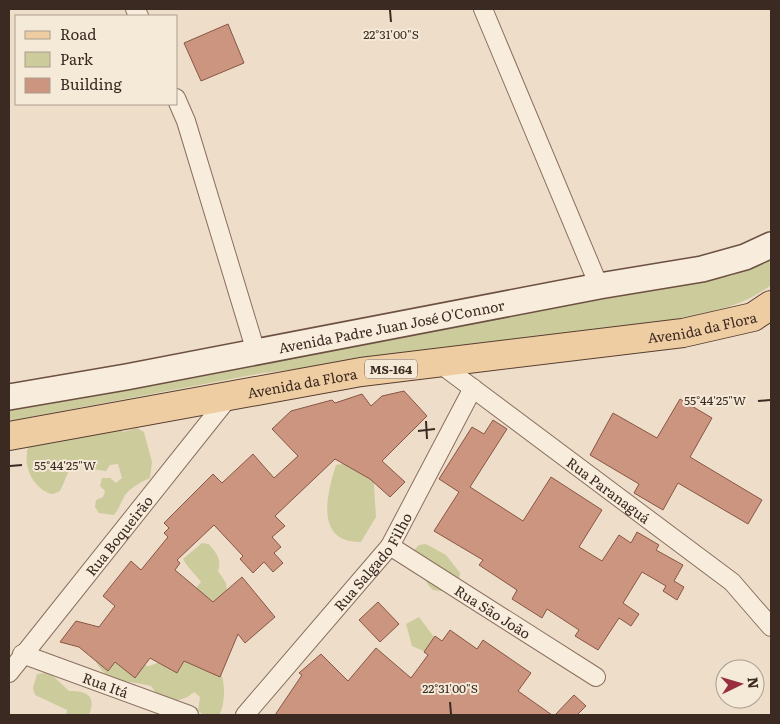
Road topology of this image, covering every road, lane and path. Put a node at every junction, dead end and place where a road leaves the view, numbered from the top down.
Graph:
1 (483, 9) edge
2 (178, 103) edge
3 (771, 245) edge
4 (599, 286) junction
5 (771, 305) edge
6 (256, 352) junction
7 (439, 363) junction
8 (473, 388) junction
9 (9, 397) edge
10 (229, 397) junction
11 (9, 436) edge
12 (390, 546) junction
13 (771, 627) edge
14 (22, 654) junction
15 (9, 673) edge
16 (596, 677) dead end
17 (189, 715) edge
18 (245, 715) edge

1 - 4 street
2 - 6 street
3 - 4 street, Avenida Padre Juan José O'Connor
4 - 6 street, Avenida Padre Juan José O'Connor
5 - 7 main road, Avenida da Flora / MS-164
6 - 9 street, Avenida Padre Juan José O'Connor
7 - 8 street, Rua Paranaguá
7 - 10 main road, Avenida da Flora / MS-164
8 - 12 street, Rua Salgado Filho
8 - 13 street, Rua Paranaguá
10 - 11 main road, Avenida da Flora / MS-164
10 - 14 street, Rua Boqueirão
12 - 16 street, Rua São João
12 - 18 street, Rua Salgado Filho
14 - 15 street, Rua Boqueirão
14 - 17 street, Rua Itá

